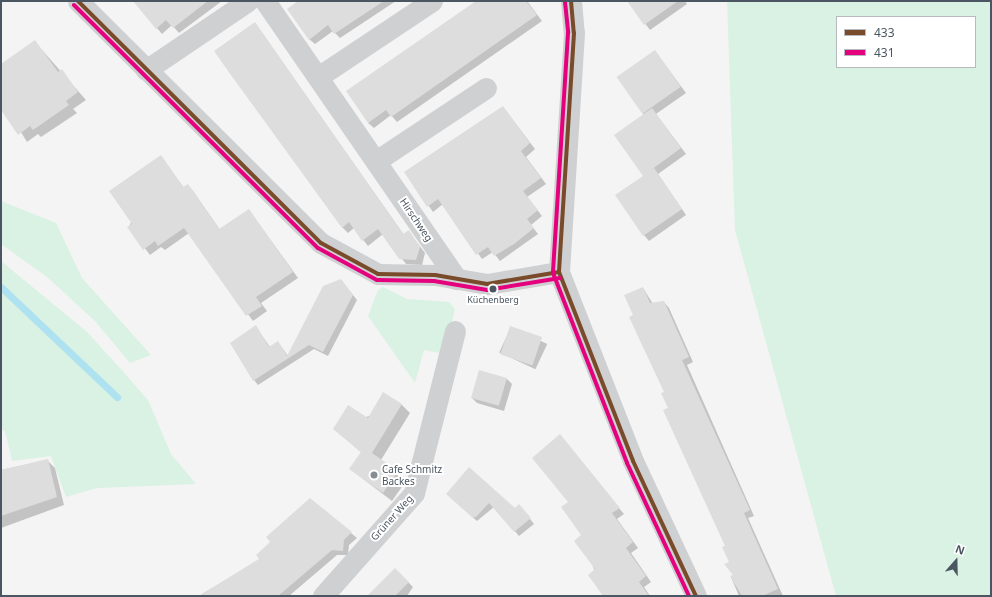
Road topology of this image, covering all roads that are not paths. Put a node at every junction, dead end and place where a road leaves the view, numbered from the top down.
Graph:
1 (248, 1) edge
2 (265, 1) edge
3 (432, 1) edge
4 (571, 1) edge
5 (83, 3) edge
6 (146, 70) junction
7 (318, 77) junction
8 (486, 88) dead end
9 (376, 162) junction
10 (559, 272) junction
11 (457, 279) junction
12 (455, 332) dead end
13 (323, 596) edge
14 (696, 596) edge

1 - 6 street
2 - 7 street, Hirschweg
3 - 7 street
4 - 10 street
5 - 6 street
6 - 11 street
7 - 9 street, Hirschweg
8 - 9 street
9 - 11 street, Hirschweg
10 - 11 street
10 - 14 street
12 - 13 street, Grüner Weg

